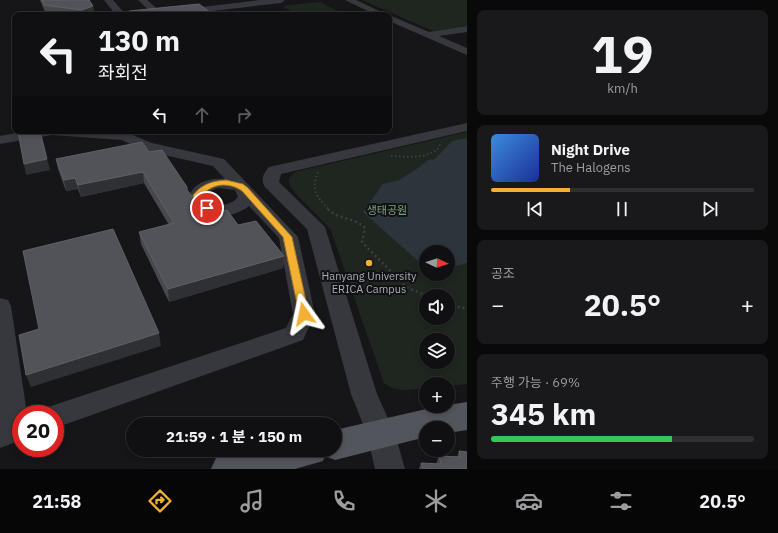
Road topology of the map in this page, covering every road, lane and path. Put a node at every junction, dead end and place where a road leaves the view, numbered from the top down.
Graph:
1 (108, 0) edge
2 (281, 0) edge
3 (349, 0) edge
4 (255, 1) edge
5 (145, 2) edge
6 (161, 3) dead end
7 (118, 12) edge
8 (157, 12) edge
9 (174, 12) edge
10 (273, 12) dead end
11 (376, 12) edge
12 (392, 19) edge
13 (467, 29) edge
14 (396, 33) dead end
15 (426, 35) junction
16 (467, 52) edge
17 (467, 127) edge
18 (35, 134) edge
19 (96, 134) edge
20 (0, 140) edge
21 (442, 140) dead end
22 (386, 155) dead end
23 (318, 171) dead end
24 (273, 183) junction
25 (246, 190) junction
26 (419, 293) edge
27 (0, 306) edge
28 (455, 306) edge
29 (467, 309) edge
30 (64, 413) edge
31 (467, 416) edge
32 (12, 431) edge
33 (381, 434) junction
34 (342, 443) edge
35 (280, 457) edge
36 (228, 469) edge
37 (390, 469) edge

1 - 7 street
2 - 4 street
3 - 11 street
4 - 9 street
4 - 10 street
5 - 6 street
5 - 8 street
12 - 15 street
13 - 15 street
14 - 15 street
15 - 16 street
17 - 24 street
18 - 20 street
19 - 25 street
21 - 22 path
23 - 26 path
24 - 25 street
24 - 33 street
25 - 30 street
27 - 32 street
28 - 29 path
31 - 33 main road
33 - 34 main road
33 - 37 street
35 - 36 main road

